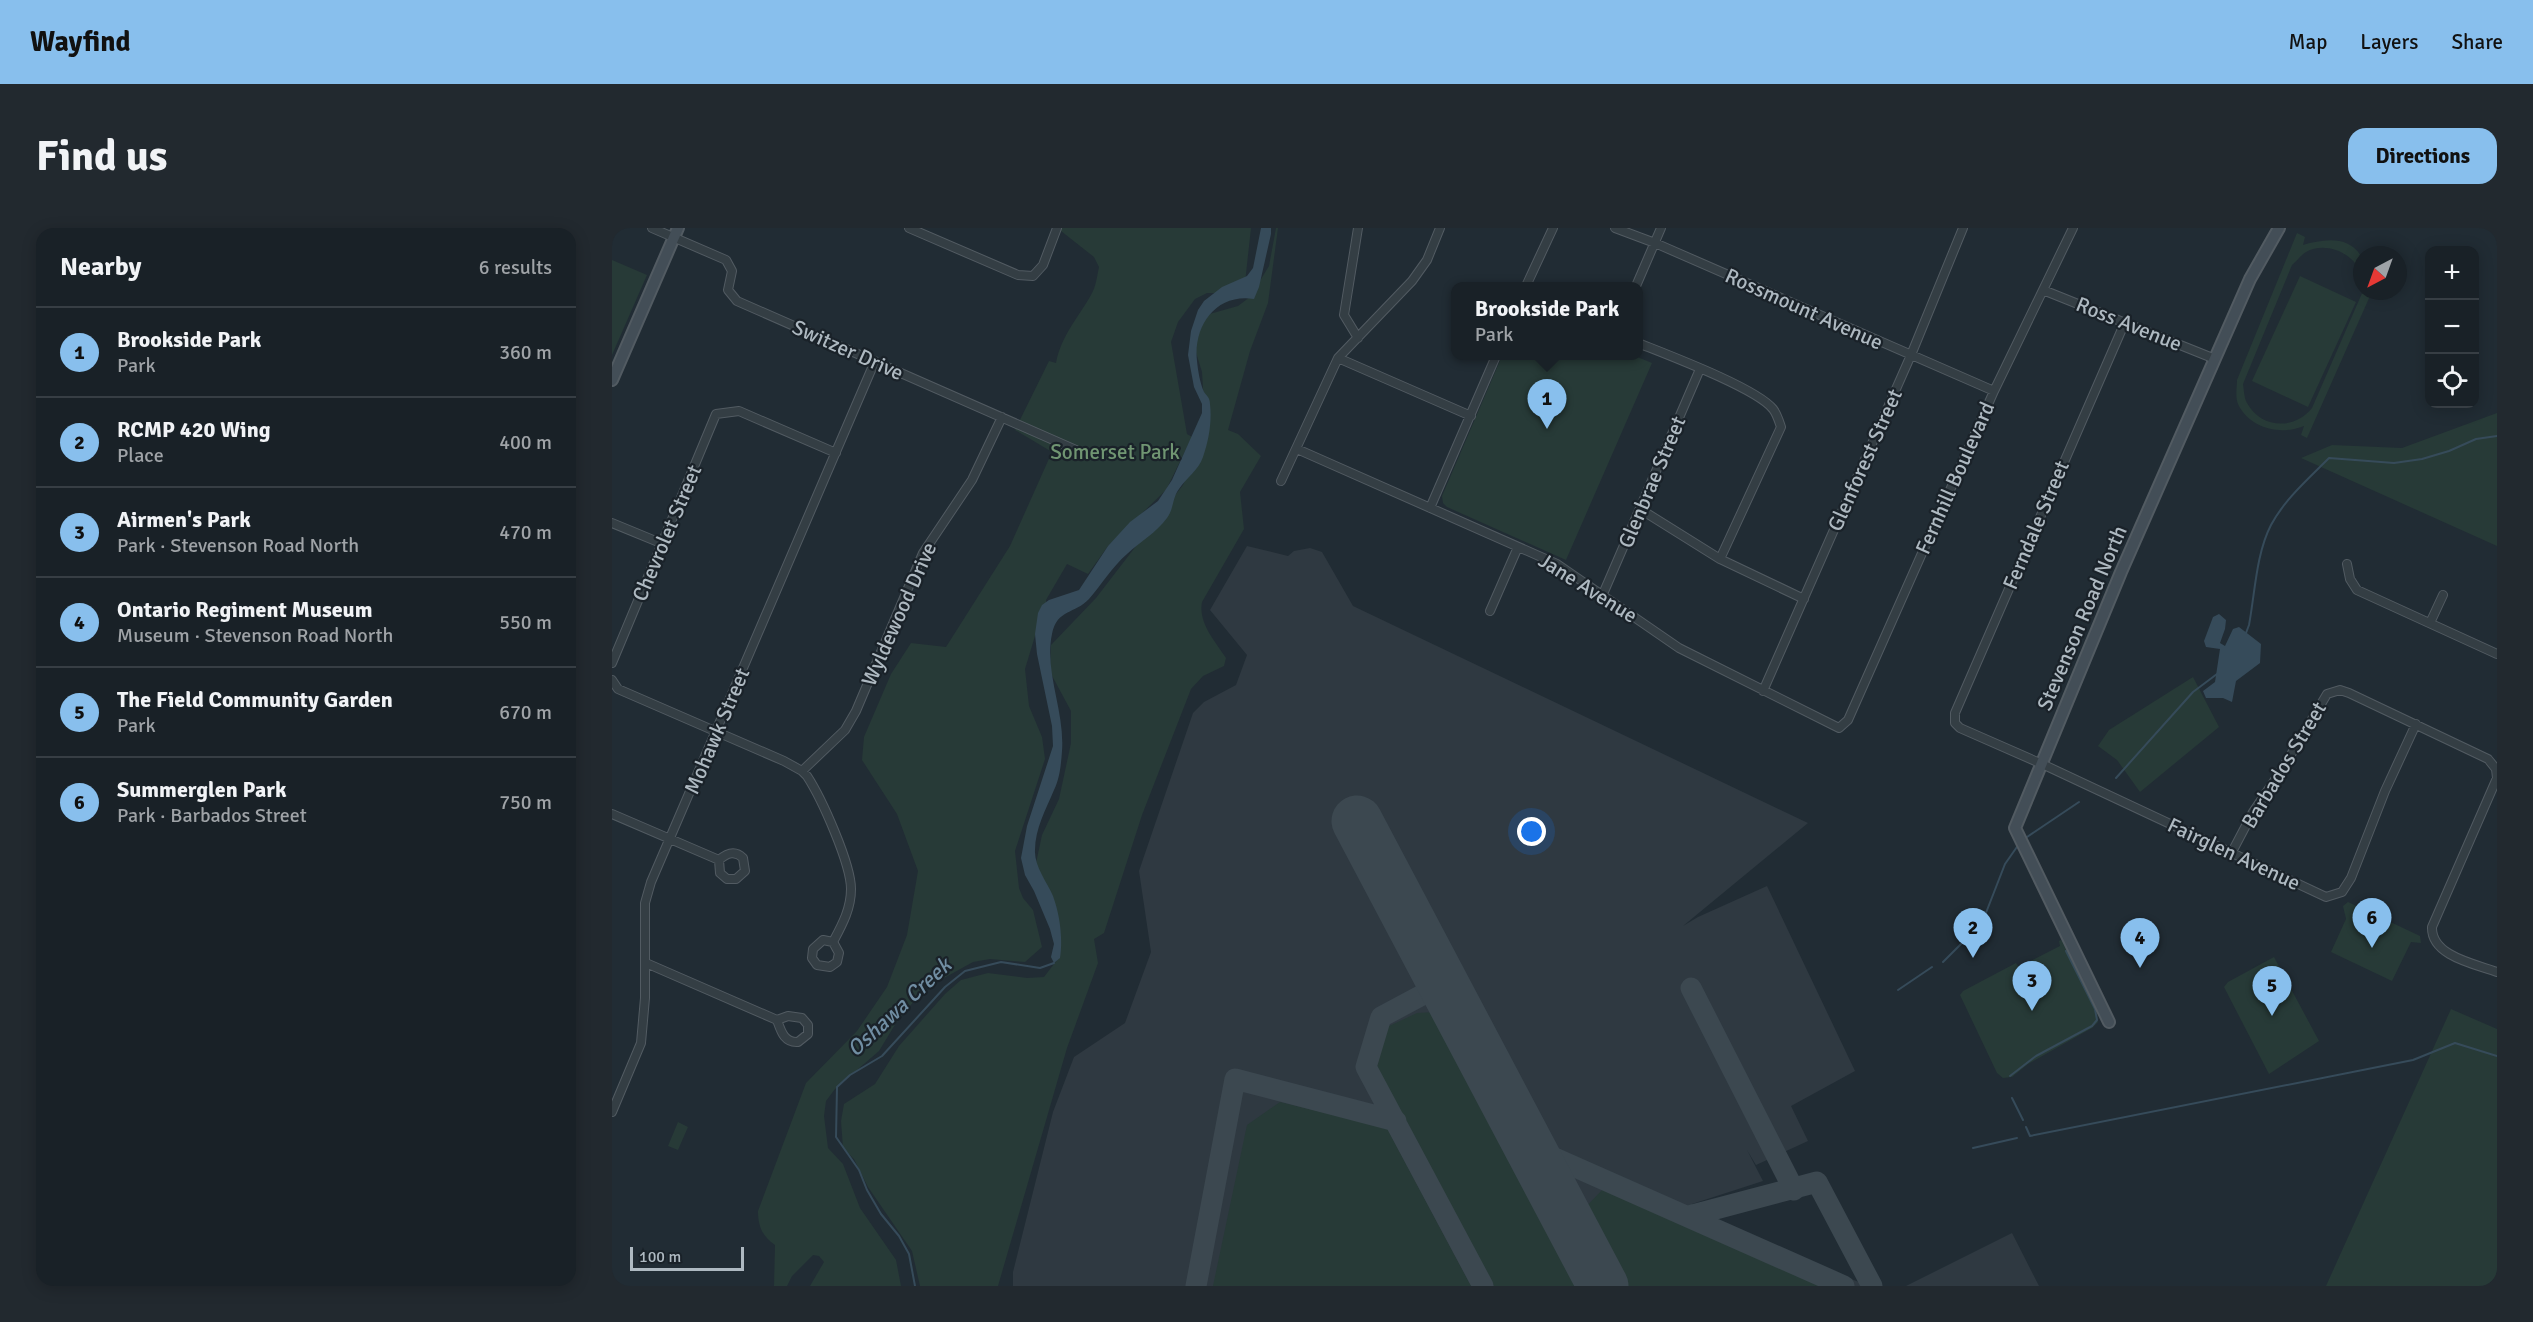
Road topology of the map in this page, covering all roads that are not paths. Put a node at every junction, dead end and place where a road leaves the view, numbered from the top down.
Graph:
1 (652, 228) edge
2 (909, 228) edge
3 (1057, 228) edge
4 (1358, 228) edge
5 (1440, 228) edge
6 (1553, 228) edge
7 (1615, 228) edge
8 (1661, 228) edge
9 (1963, 228) edge
10 (2073, 228) edge
11 (2279, 228) edge
12 (676, 233) edge
13 (1655, 243) junction
14 (1528, 282) edge
15 (1638, 282) edge
16 (2043, 290) junction
17 (2125, 322) junction
18 (1358, 339) junction
19 (1643, 345) edge
20 (1911, 355) junction
21 (1338, 358) junction
22 (2215, 358) junction
23 (1494, 360) edge
24 (875, 361) junction
25 (1700, 369) junction
26 (612, 380) edge
27 (1994, 391) junction
28 (1471, 416) junction
29 (1002, 417) junction
30 (1297, 449) junction
31 (1076, 450) dead end
32 (836, 453) junction
33 (1281, 481) dead end
34 (1430, 508) junction
35 (1640, 509) junction
36 (612, 523) edge
37 (663, 544) junction
38 (1518, 547) junction
39 (1720, 559) junction
40 (2347, 564) dead end
41 (1603, 594) junction
42 (2444, 595) dead end
43 (1804, 599) junction
44 (1490, 611) dead end
45 (2430, 623) junction
46 (2497, 654) edge
47 (612, 663) edge
48 (612, 680) edge
49 (1763, 691) junction
50 (2416, 724) junction
51 (1839, 728) joint
52 (1960, 728) joint
53 (716, 732) junction
54 (2042, 764) junction
55 (802, 771) junction
56 (2497, 778) edge
57 (612, 813) edge
58 (670, 839) junction
59 (2232, 852) junction
60 (719, 861) dead end
61 (833, 942) dead end
62 (646, 963) junction
63 (2497, 972) edge
64 (777, 1020) dead end
65 (2109, 1022) dead end
66 (612, 1112) edge

1 - 12 street, Switzer Drive
2 - 3 street
4 - 18 street
5 - 18 street
6 - 14 street
7 - 13 street, Rossmount Avenue
8 - 13 street
9 - 20 street, Glenforest Street
10 - 16 street, Fernhill Boulevard
11 - 22 street, Stevenson Road North
12 - 24 street, Switzer Drive
12 - 26 street
13 - 15 street
13 - 20 street, Rossmount Avenue
16 - 17 street, Ross Avenue
16 - 27 street, Fernhill Boulevard
17 - 22 street, Ross Avenue
17 - 52 street, Ferndale Street
18 - 21 street
19 - 25 street
20 - 27 street, Rossmount Avenue
20 - 43 street, Glenforest Street
21 - 28 street
21 - 30 street
22 - 54 street, Stevenson Road North
23 - 28 street
24 - 29 street, Switzer Drive
24 - 32 street, Mohawk Street
25 - 35 street, Glenbrae Street
25 - 39 street
27 - 51 street, Fernhill Boulevard
28 - 34 street
29 - 31 street, Switzer Drive
29 - 55 street, Wyldewood Drive
30 - 33 street
30 - 34 street, Jane Avenue
32 - 37 street, Chevrolet Street
32 - 53 street, Mohawk Street
34 - 38 street, Jane Avenue
35 - 39 street
35 - 41 street, Glenbrae Street
36 - 37 street
37 - 47 street, Chevrolet Street
38 - 41 street, Jane Avenue
38 - 44 street
39 - 43 street
40 - 45 street
41 - 49 street, Jane Avenue
42 - 45 street
43 - 49 street, Glenforest Street
45 - 46 street
48 - 53 street
49 - 51 street, Jane Avenue
50 - 56 street, Barbados Street
50 - 59 street, Barbados Street
50 - 59 street, Fairglen Avenue
52 - 54 street, Fairglen Avenue
53 - 55 street
53 - 58 street, Mohawk Street
54 - 59 street, Fairglen Avenue
54 - 65 street, Stevenson Road North
55 - 61 street
56 - 63 street, Barbados Street
57 - 58 street
58 - 60 street
58 - 62 street, Mohawk Street
62 - 64 street
62 - 66 street, Mohawk Street

